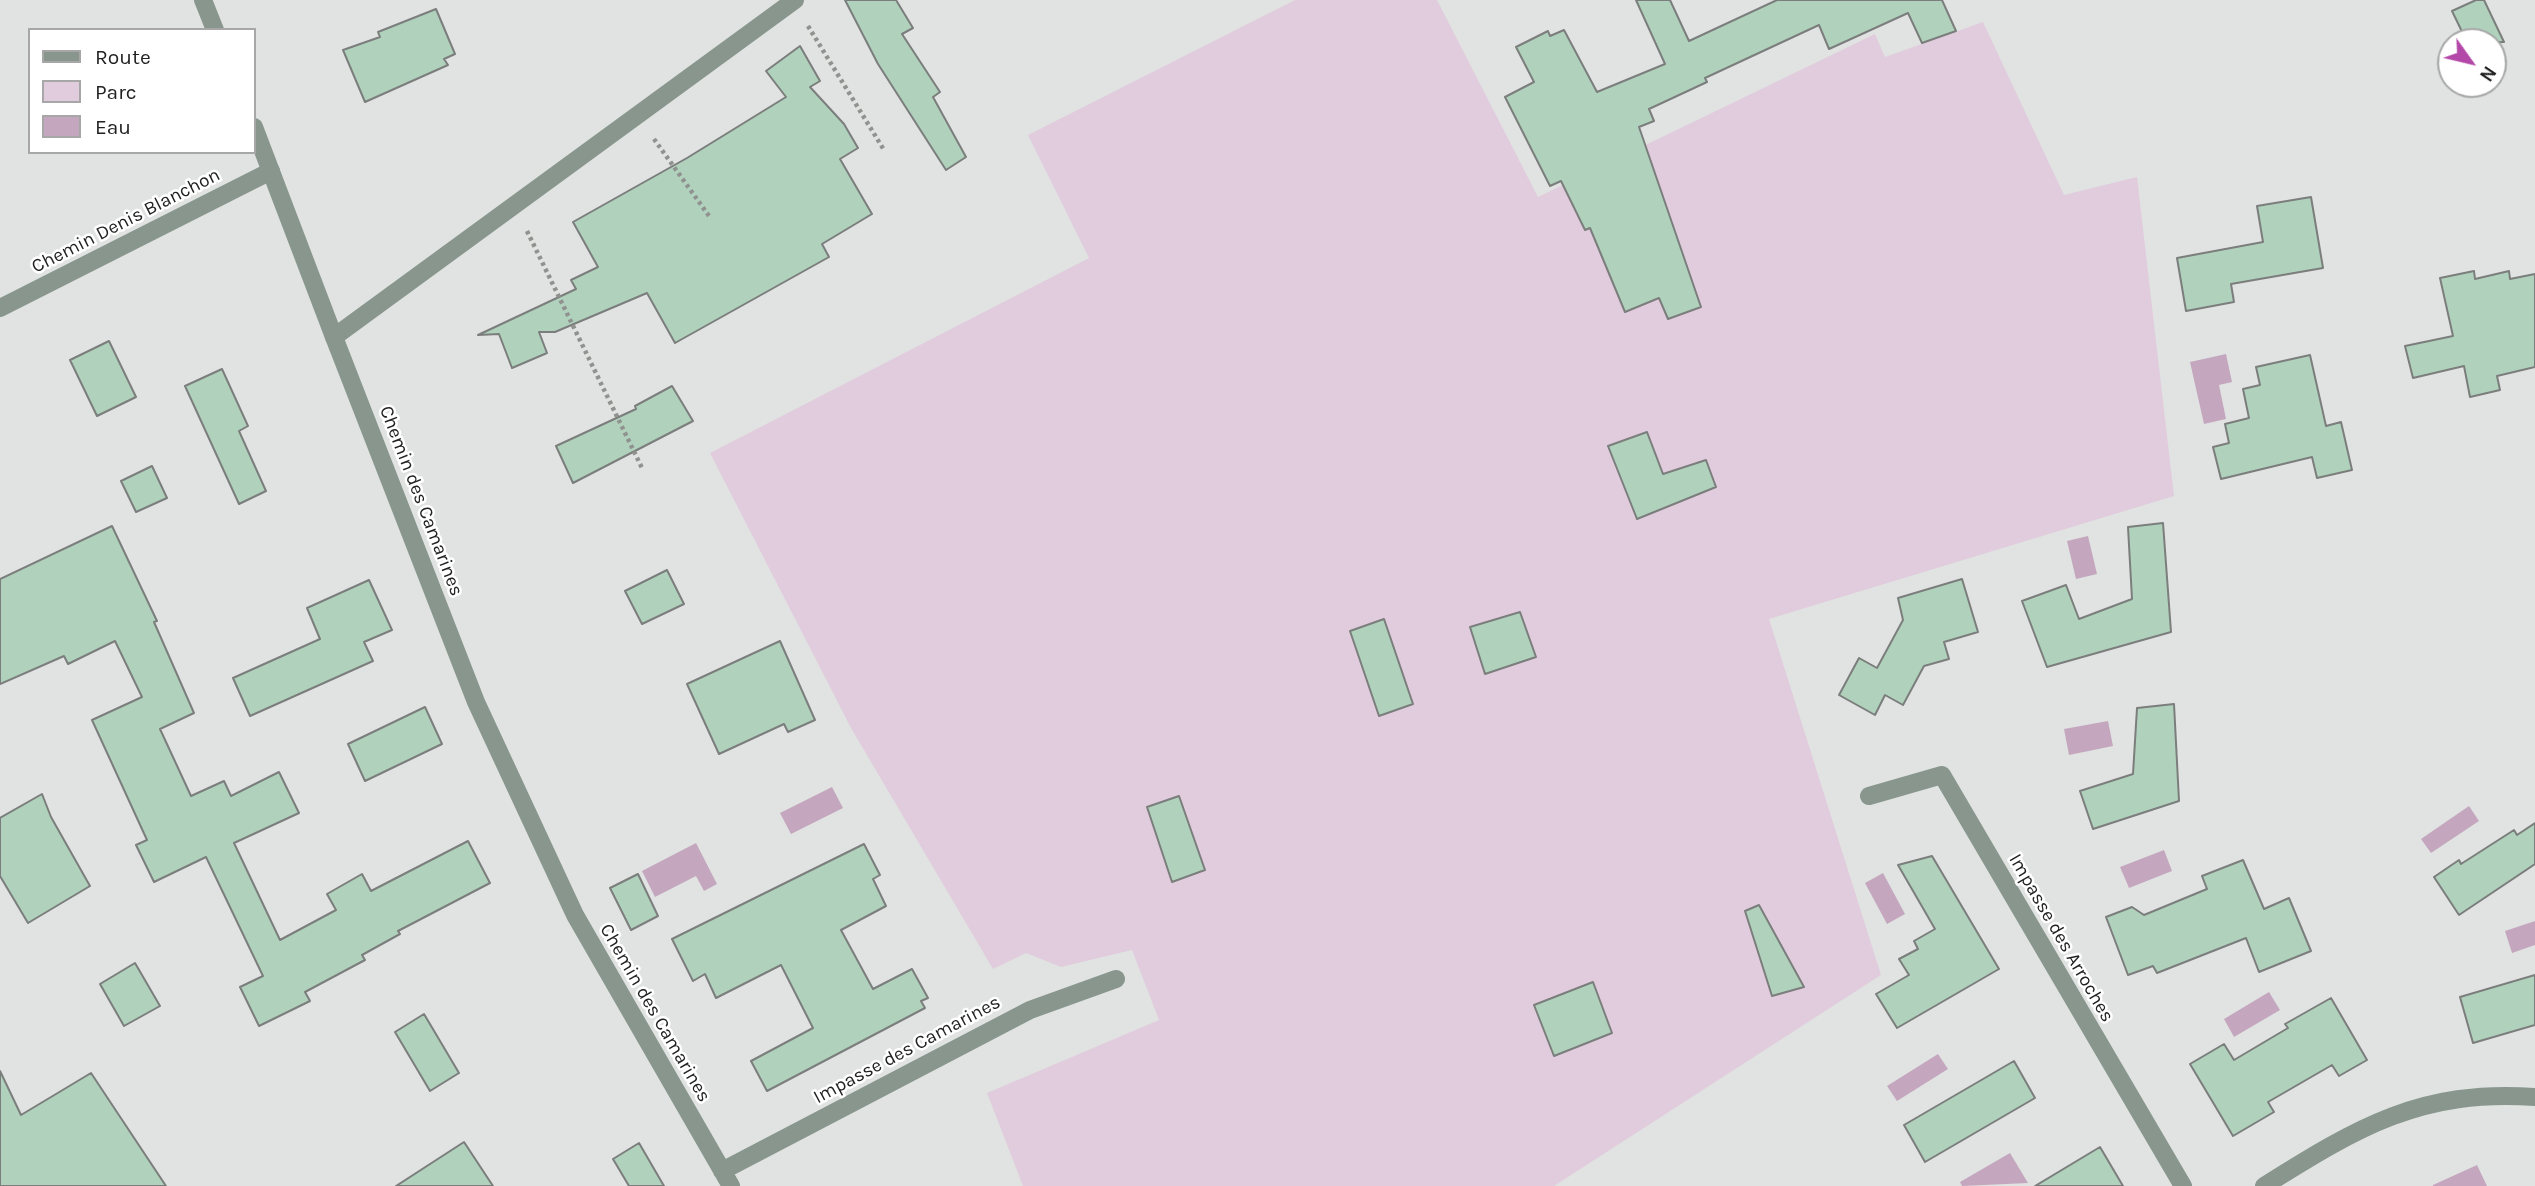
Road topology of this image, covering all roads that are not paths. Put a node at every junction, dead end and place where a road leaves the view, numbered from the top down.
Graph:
1 (203, 0) edge
2 (794, 1) edge
3 (214, 28) edge
4 (256, 132) edge
5 (271, 171) junction
6 (0, 308) edge
7 (334, 337) junction
8 (1870, 796) dead end
9 (1116, 979) dead end
10 (2535, 1097) edge
11 (726, 1178) edge
12 (2183, 1186) edge
13 (2264, 1186) edge

1 - 3 street
2 - 7 street
4 - 5 street, Chemin des Camarines
5 - 6 street, Chemin Denis Blanchon
5 - 7 street, Chemin des Camarines
7 - 11 street, Chemin des Camarines
8 - 12 street, Impasse des Arroches
9 - 11 street, Impasse des Camarines
10 - 13 street

